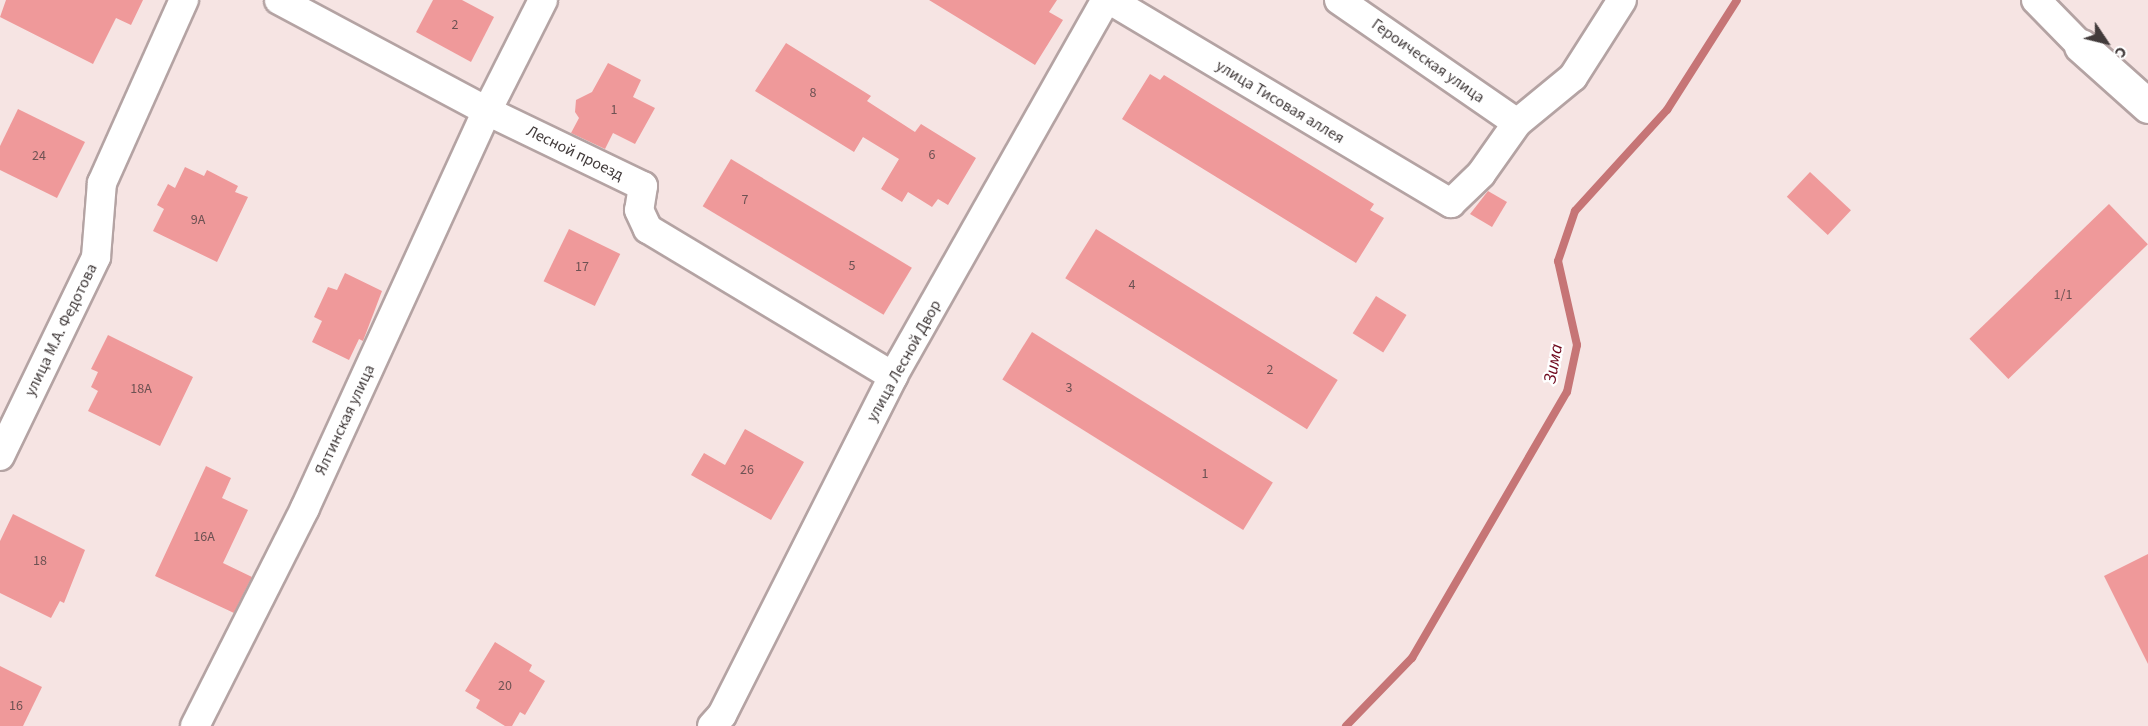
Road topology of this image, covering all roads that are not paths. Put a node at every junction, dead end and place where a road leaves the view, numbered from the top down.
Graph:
1 (184, 0) edge
2 (279, 0) edge
3 (543, 0) edge
4 (1108, 0) edge
5 (1339, 0) edge
6 (1622, 0) edge
7 (2036, 0) edge
8 (2062, 10) edge
9 (2081, 46) joint
10 (2148, 106) edge
11 (487, 111) junction
12 (1517, 123) junction
13 (893, 376) junction
14 (0, 456) edge
15 (725, 722) edge
16 (195, 726) edge

1 - 14 street, улица М.А. Федотова
2 - 11 street, Лесной проезд
3 - 11 street, Ялтинская улица
4 - 12 street, улица Тисовая аллея
4 - 13 street, улица Лесной Двор
5 - 12 street, Героическая улица
6 - 12 street
7 - 8 street
8 - 9 street
9 - 10 street
11 - 13 street, Лесной проезд
11 - 16 street, Ялтинская улица
13 - 15 street, улица Лесной Двор

